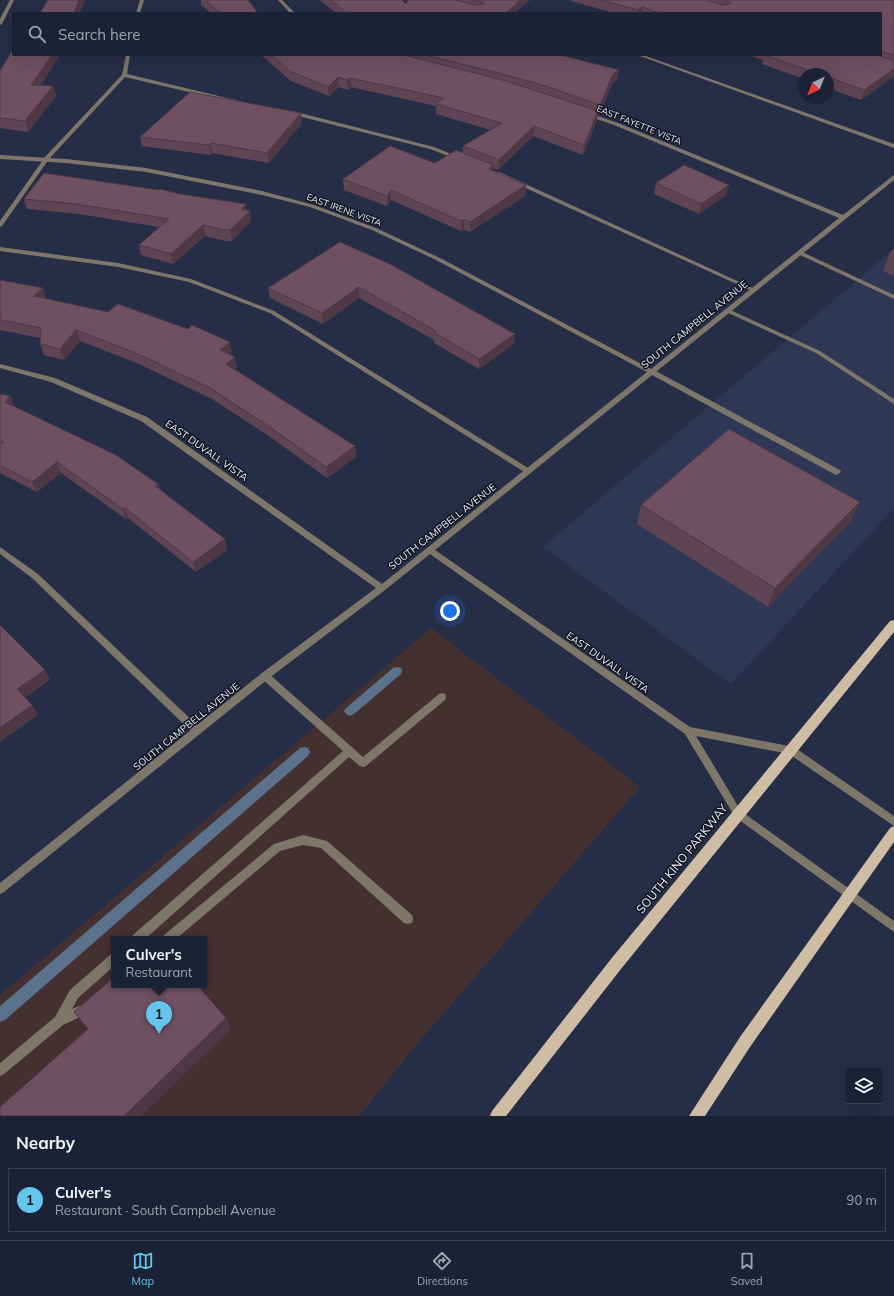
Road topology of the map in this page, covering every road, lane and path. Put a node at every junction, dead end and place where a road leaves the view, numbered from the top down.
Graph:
1 (12, 0) edge
2 (142, 0) edge
3 (280, 0) edge
4 (138, 12) edge
5 (292, 12) edge
6 (0, 24) edge
7 (128, 56) edge
8 (643, 56) edge
9 (124, 75) junction
10 (262, 107) edge
11 (580, 111) edge
12 (286, 112) edge
13 (894, 146) edge
14 (0, 157) edge
15 (461, 159) edge
16 (47, 160) junction
17 (490, 170) edge
18 (894, 177) edge
19 (844, 218) junction
20 (0, 225) edge
21 (0, 249) edge
22 (800, 253) junction
23 (754, 290) junction
24 (894, 297) edge
25 (728, 310) junction
26 (0, 366) edge
27 (652, 372) junction
28 (894, 402) edge
29 (529, 471) junction
30 (837, 472) dead end
31 (0, 550) edge
32 (429, 550) junction
33 (382, 588) junction
34 (894, 624) edge
35 (266, 676) junction
36 (442, 697) dead end
37 (688, 731) junction
38 (196, 732) junction
39 (791, 750) junction
40 (349, 751) junction
41 (738, 814) junction
42 (894, 822) edge
43 (894, 832) edge
44 (0, 889) edge
45 (850, 895) junction
46 (408, 919) dead end
47 (894, 927) edge
48 (140, 936) edge
49 (172, 936) edge
50 (111, 962) edge
51 (94, 1002) edge
52 (59, 1021) junction
53 (0, 1070) edge
54 (497, 1116) edge
55 (696, 1116) edge

1 - 6 street
2 - 4 street
3 - 5 street
7 - 9 street
8 - 13 street
9 - 10 street
9 - 16 street
11 - 19 street, EAST FAYETTE VISTA
12 - 15 street
14 - 16 street, EAST IRENE VISTA
16 - 20 street
16 - 27 street, EAST IRENE VISTA
17 - 23 street
18 - 19 street, SOUTH CAMPBELL AVENUE
19 - 22 street, SOUTH CAMPBELL AVENUE
21 - 29 street
22 - 23 street, SOUTH CAMPBELL AVENUE
22 - 24 street
23 - 25 street, SOUTH CAMPBELL AVENUE
25 - 27 street, SOUTH CAMPBELL AVENUE
25 - 28 street
26 - 33 street, EAST DUVALL VISTA
27 - 29 street, SOUTH CAMPBELL AVENUE
27 - 30 street, EAST IRENE VISTA
29 - 32 street, SOUTH CAMPBELL AVENUE
31 - 38 street
32 - 33 street, SOUTH CAMPBELL AVENUE
32 - 37 street, EAST DUVALL VISTA
33 - 35 street, SOUTH CAMPBELL AVENUE
34 - 39 main road, SOUTH KINO PARKWAY
35 - 38 street, SOUTH CAMPBELL AVENUE
35 - 40 street
36 - 40 street
37 - 39 street, EAST DUVALL VISTA
37 - 41 street
38 - 44 street, SOUTH CAMPBELL AVENUE
39 - 41 main road, SOUTH KINO PARKWAY
39 - 42 street
40 - 48 street
41 - 45 street
41 - 54 main road, SOUTH KINO PARKWAY
43 - 45 main road
45 - 47 street
45 - 55 main road
46 - 49 street
50 - 52 street
51 - 52 street
52 - 53 street

